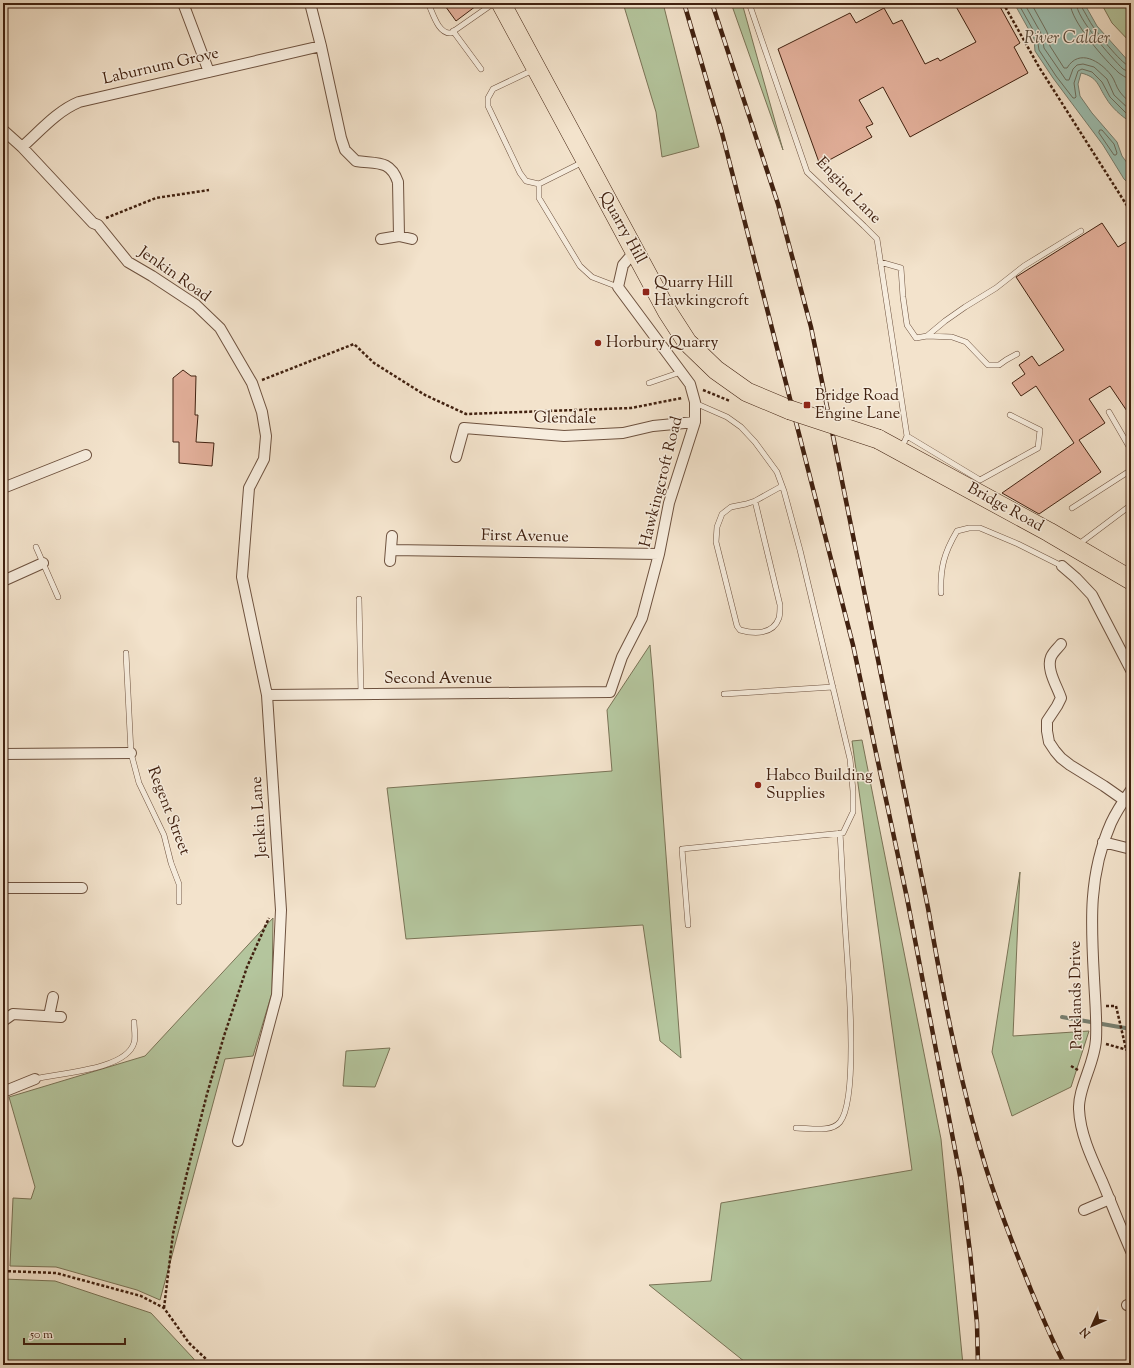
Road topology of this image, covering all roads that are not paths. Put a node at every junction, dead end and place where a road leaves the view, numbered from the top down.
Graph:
1 (183, 3) edge
2 (310, 3) edge
3 (428, 3) edge
4 (494, 3) edge
5 (501, 3) edge
6 (749, 3) edge
7 (453, 31) junction
8 (321, 46) junction
9 (481, 69) dead end
10 (536, 69) junction
11 (209, 72) junction
12 (3, 130) edge
13 (22, 148) junction
14 (586, 160) junction
15 (539, 184) junction
16 (1081, 231) dead end
17 (399, 236) junction
18 (381, 239) dead end
19 (412, 239) dead end
20 (635, 251) junction
21 (880, 262) junction
22 (618, 287) junction
23 (928, 336) junction
24 (1017, 354) dead end
25 (681, 372) junction
26 (649, 383) dead end
27 (694, 399) junction
28 (1109, 412) dead end
29 (1010, 415) dead end
30 (695, 422) junction
31 (878, 439) joint
32 (903, 443) junction
33 (1131, 450) edge
34 (86, 455) dead end
35 (456, 458) dead end
36 (1131, 470) edge
37 (782, 486) junction
38 (3, 488) edge
39 (249, 488) joint
40 (755, 501) junction
41 (1131, 505) edge
42 (1072, 508) dead end
43 (392, 536) dead end
44 (36, 547) dead end
45 (1075, 547) junction
46 (391, 550) junction
47 (659, 554) junction
48 (390, 560) dead end
49 (43, 563) junction
50 (1062, 566) joint
51 (3, 580) edge
52 (1131, 580) edge
53 (941, 593) dead end
54 (58, 596) dead end
55 (359, 599) dead end
56 (1061, 644) dead end
57 (126, 653) dead end
58 (1131, 670) edge
59 (833, 687) junction
60 (610, 692) joint
61 (361, 694) junction
62 (724, 694) dead end
63 (267, 695) junction
64 (131, 753) junction
65 (3, 754) edge
66 (1131, 790) edge
67 (1124, 800) junction
68 (840, 833) junction
69 (1103, 842) junction
70 (1131, 849) edge
71 (3, 888) edge
72 (82, 888) dead end
73 (179, 902) dead end
74 (688, 925) dead end
75 (53, 997) dead end
76 (49, 1016) junction
77 (61, 1017) dead end
78 (3, 1021) edge
79 (134, 1022) dead end
80 (36, 1079) joint
81 (3, 1092) edge
82 (796, 1128) dead end
83 (238, 1141) dead end
84 (1110, 1200) junction
85 (1084, 1210) dead end
86 (1131, 1251) edge

1 - 11 street
2 - 8 street
3 - 7 lane
4 - 7 lane
5 - 10 highway, Quarry Hill
6 - 21 lane, Engine Lane
7 - 9 lane
8 - 11 street, Laburnum Grove
8 - 17 street
10 - 14 highway, Quarry Hill
10 - 15 lane
11 - 13 street, Laburnum Grove
12 - 13 street, Jenkin Road
13 - 39 street, Jenkin Road
14 - 15 lane
14 - 20 highway, Quarry Hill
15 - 22 lane
16 - 23 lane
17 - 18 street
17 - 19 street
20 - 22 street
20 - 31 highway, Quarry Hill, bridge
21 - 23 lane
21 - 32 lane, Engine Lane
22 - 25 street, Hawkingcroft Road
23 - 24 lane
25 - 26 lane
25 - 27 street, Hawkingcroft Road
27 - 30 street, Hawkingcroft Road
27 - 37 lane
28 - 33 lane
29 - 32 lane
30 - 35 street, Glendale
30 - 47 street, Hawkingcroft Road
31 - 32 highway, Bridge Road
32 - 45 highway, Bridge Road
34 - 38 street
36 - 42 lane
37 - 40 lane
37 - 59 lane
39 - 63 street, Jenkin Lane
40 - 40 lane
41 - 45 lane
43 - 46 street
44 - 49 lane
45 - 52 highway, Bridge Road
46 - 47 street, First Avenue
46 - 48 street
47 - 60 street, Hawkingcroft Road
49 - 51 street
49 - 54 lane
50 - 53 lane
50 - 58 street
55 - 61 lane
56 - 67 street
57 - 64 lane, Regent Street
59 - 62 lane
59 - 68 lane
60 - 61 street, Second Avenue
61 - 63 street, Second Avenue
63 - 83 street, Jenkin Lane
64 - 65 street, Regent Street
64 - 73 lane, Regent Street
66 - 67 street, Parklands Drive
67 - 69 street, Parklands Drive
68 - 74 lane
68 - 82 lane
69 - 70 street
69 - 84 street, Parklands Drive
71 - 72 street
75 - 76 street
76 - 77 street
76 - 78 street
79 - 80 lane
80 - 81 street
84 - 85 street
84 - 86 street, Parklands Drive

